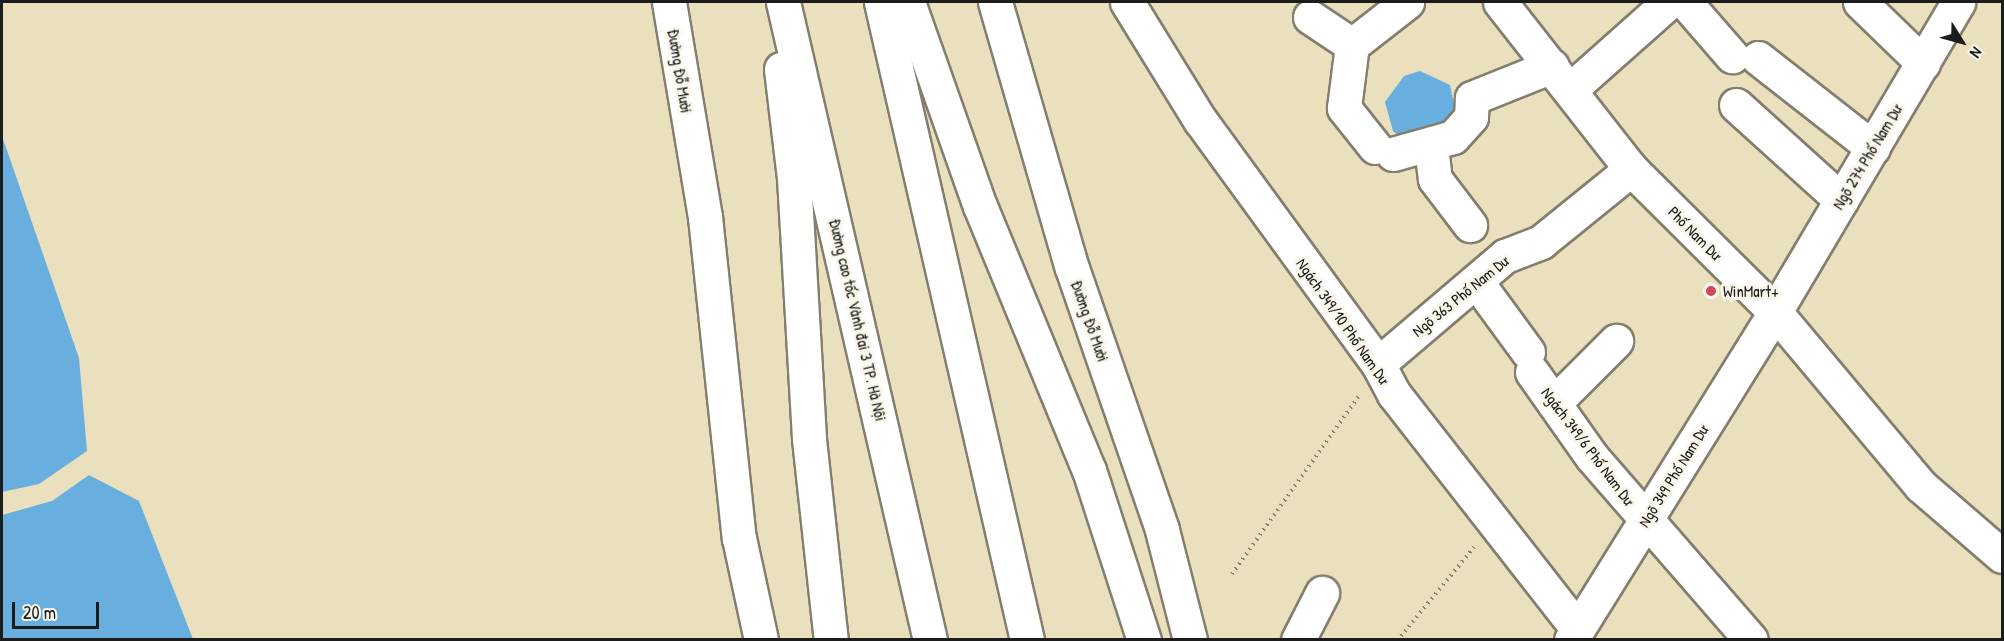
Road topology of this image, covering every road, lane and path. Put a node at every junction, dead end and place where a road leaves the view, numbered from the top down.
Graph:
1 (669, 2) edge
2 (773, 2) edge
3 (783, 2) edge
4 (881, 2) edge
5 (908, 2) edge
6 (995, 2) edge
7 (1126, 2) edge
8 (1407, 2) edge
9 (1500, 2) edge
10 (1669, 2) edge
11 (1685, 2) edge
12 (1860, 2) edge
13 (1958, 2) edge
14 (1310, 17) dead end
15 (1352, 45) junction
16 (1923, 63) junction
17 (1562, 77) junction
18 (1736, 105) dead end
19 (1431, 147) junction
20 (1873, 148) junction
21 (1631, 169) junction
22 (1841, 200) junction
23 (1470, 225) dead end
24 (1476, 281) junction
25 (1774, 312) junction
26 (1616, 341) dead end
27 (1381, 369) junction
28 (1554, 404) junction
29 (1490, 517) junction
30 (1645, 520) junction
31 (2002, 556) edge
32 (1232, 574) dead end
33 (1322, 593) dead end
34 (1574, 634) edge
35 (1401, 636) dead end
36 (761, 639) edge
37 (831, 639) edge
38 (930, 639) edge
39 (1027, 639) edge
40 (1144, 639) edge
41 (1190, 639) edge
42 (1298, 639) edge
43 (1751, 639) edge

1 - 36 main road, Đường Đỗ Mười
2 - 37 main road
3 - 38 main road, Đường cao tốc Vành đai 3 TP. Hà Nội
4 - 39 main road
5 - 40 main road
6 - 41 main road, Đường Đỗ Mười
7 - 27 main road, Ngách 349/10 Phố Nam Dư
8 - 15 main road
9 - 17 main road, Phố Nam Dư
10 - 17 main road
11 - 20 main road
12 - 16 main road
13 - 16 main road, Ngõ 274 Phố Nam Dư
14 - 15 main road
15 - 19 main road
16 - 20 main road, Ngõ 274 Phố Nam Dư
17 - 19 main road
17 - 21 main road, Phố Nam Dư
18 - 22 main road
19 - 23 main road
20 - 22 main road, Ngõ 274 Phố Nam Dư
21 - 24 main road, Ngõ 363 Phố Nam Dư
21 - 25 main road, Phố Nam Dư
22 - 25 main road, Ngõ 274 Phố Nam Dư
24 - 27 main road, Ngõ 363 Phố Nam Dư
24 - 28 main road, Ngách 349/6 Phố Nam Dư
25 - 30 main road, Ngõ 349 Phố Nam Dư
25 - 31 main road, Phố Nam Dư
26 - 28 main road
27 - 29 main road, Ngách 349/10 Phố Nam Dư
27 - 32 path
28 - 30 main road, Ngách 349/6 Phố Nam Dư
29 - 34 main road, Ngách 349/10 Phố Nam Dư
29 - 35 path
30 - 34 main road, Ngõ 349 Phố Nam Dư
30 - 43 main road, Ngách 349/6 Phố Nam Dư
33 - 42 main road

